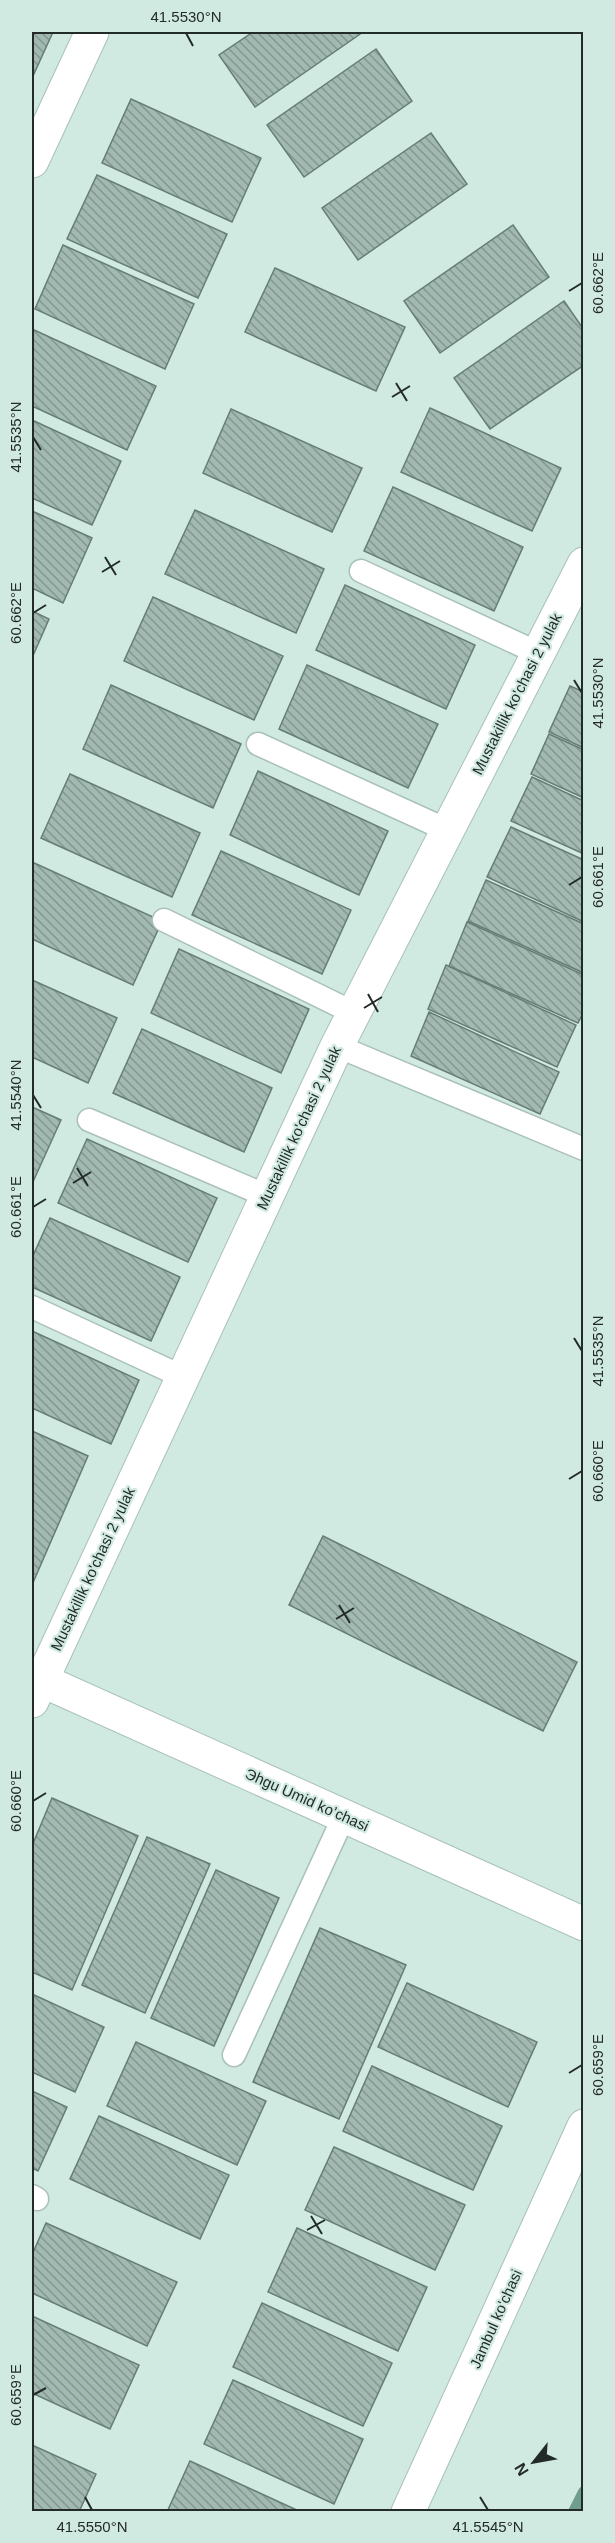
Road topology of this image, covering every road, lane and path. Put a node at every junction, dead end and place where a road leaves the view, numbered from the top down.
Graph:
1 (92, 32) edge
2 (32, 161) edge
3 (584, 564) edge
4 (361, 572) dead end
5 (538, 653) junction
6 (258, 744) dead end
7 (447, 830) junction
8 (164, 920) dead end
9 (354, 1013) junction
10 (337, 1046) junction
11 (89, 1120) dead end
12 (584, 1149) edge
13 (267, 1196) junction
14 (32, 1307) edge
15 (183, 1377) junction
16 (35, 1686) edge
17 (344, 1816) junction
18 (584, 1924) edge
19 (234, 2055) dead end
20 (584, 2126) edge
21 (408, 2511) edge

1 - 2 street
3 - 5 street, Mustakillik ko'chasi 2 yulak
4 - 5 lane
5 - 7 street, Mustakillik ko'chasi 2 yulak
6 - 7 lane
7 - 9 street, Mustakillik ko'chasi 2 yulak
8 - 9 lane
9 - 10 street, Mustakillik ko'chasi 2 yulak
10 - 12 lane
10 - 13 street, Mustakillik ko'chasi 2 yulak
11 - 13 lane
13 - 15 street, Mustakillik ko'chasi 2 yulak
14 - 15 lane
15 - 16 street, Mustakillik ko'chasi 2 yulak
16 - 17 street, Эhgu Umid ko’chasi
17 - 18 street, Эhgu Umid ko’chasi
17 - 19 lane
20 - 21 street, Jambul ko'chasi

